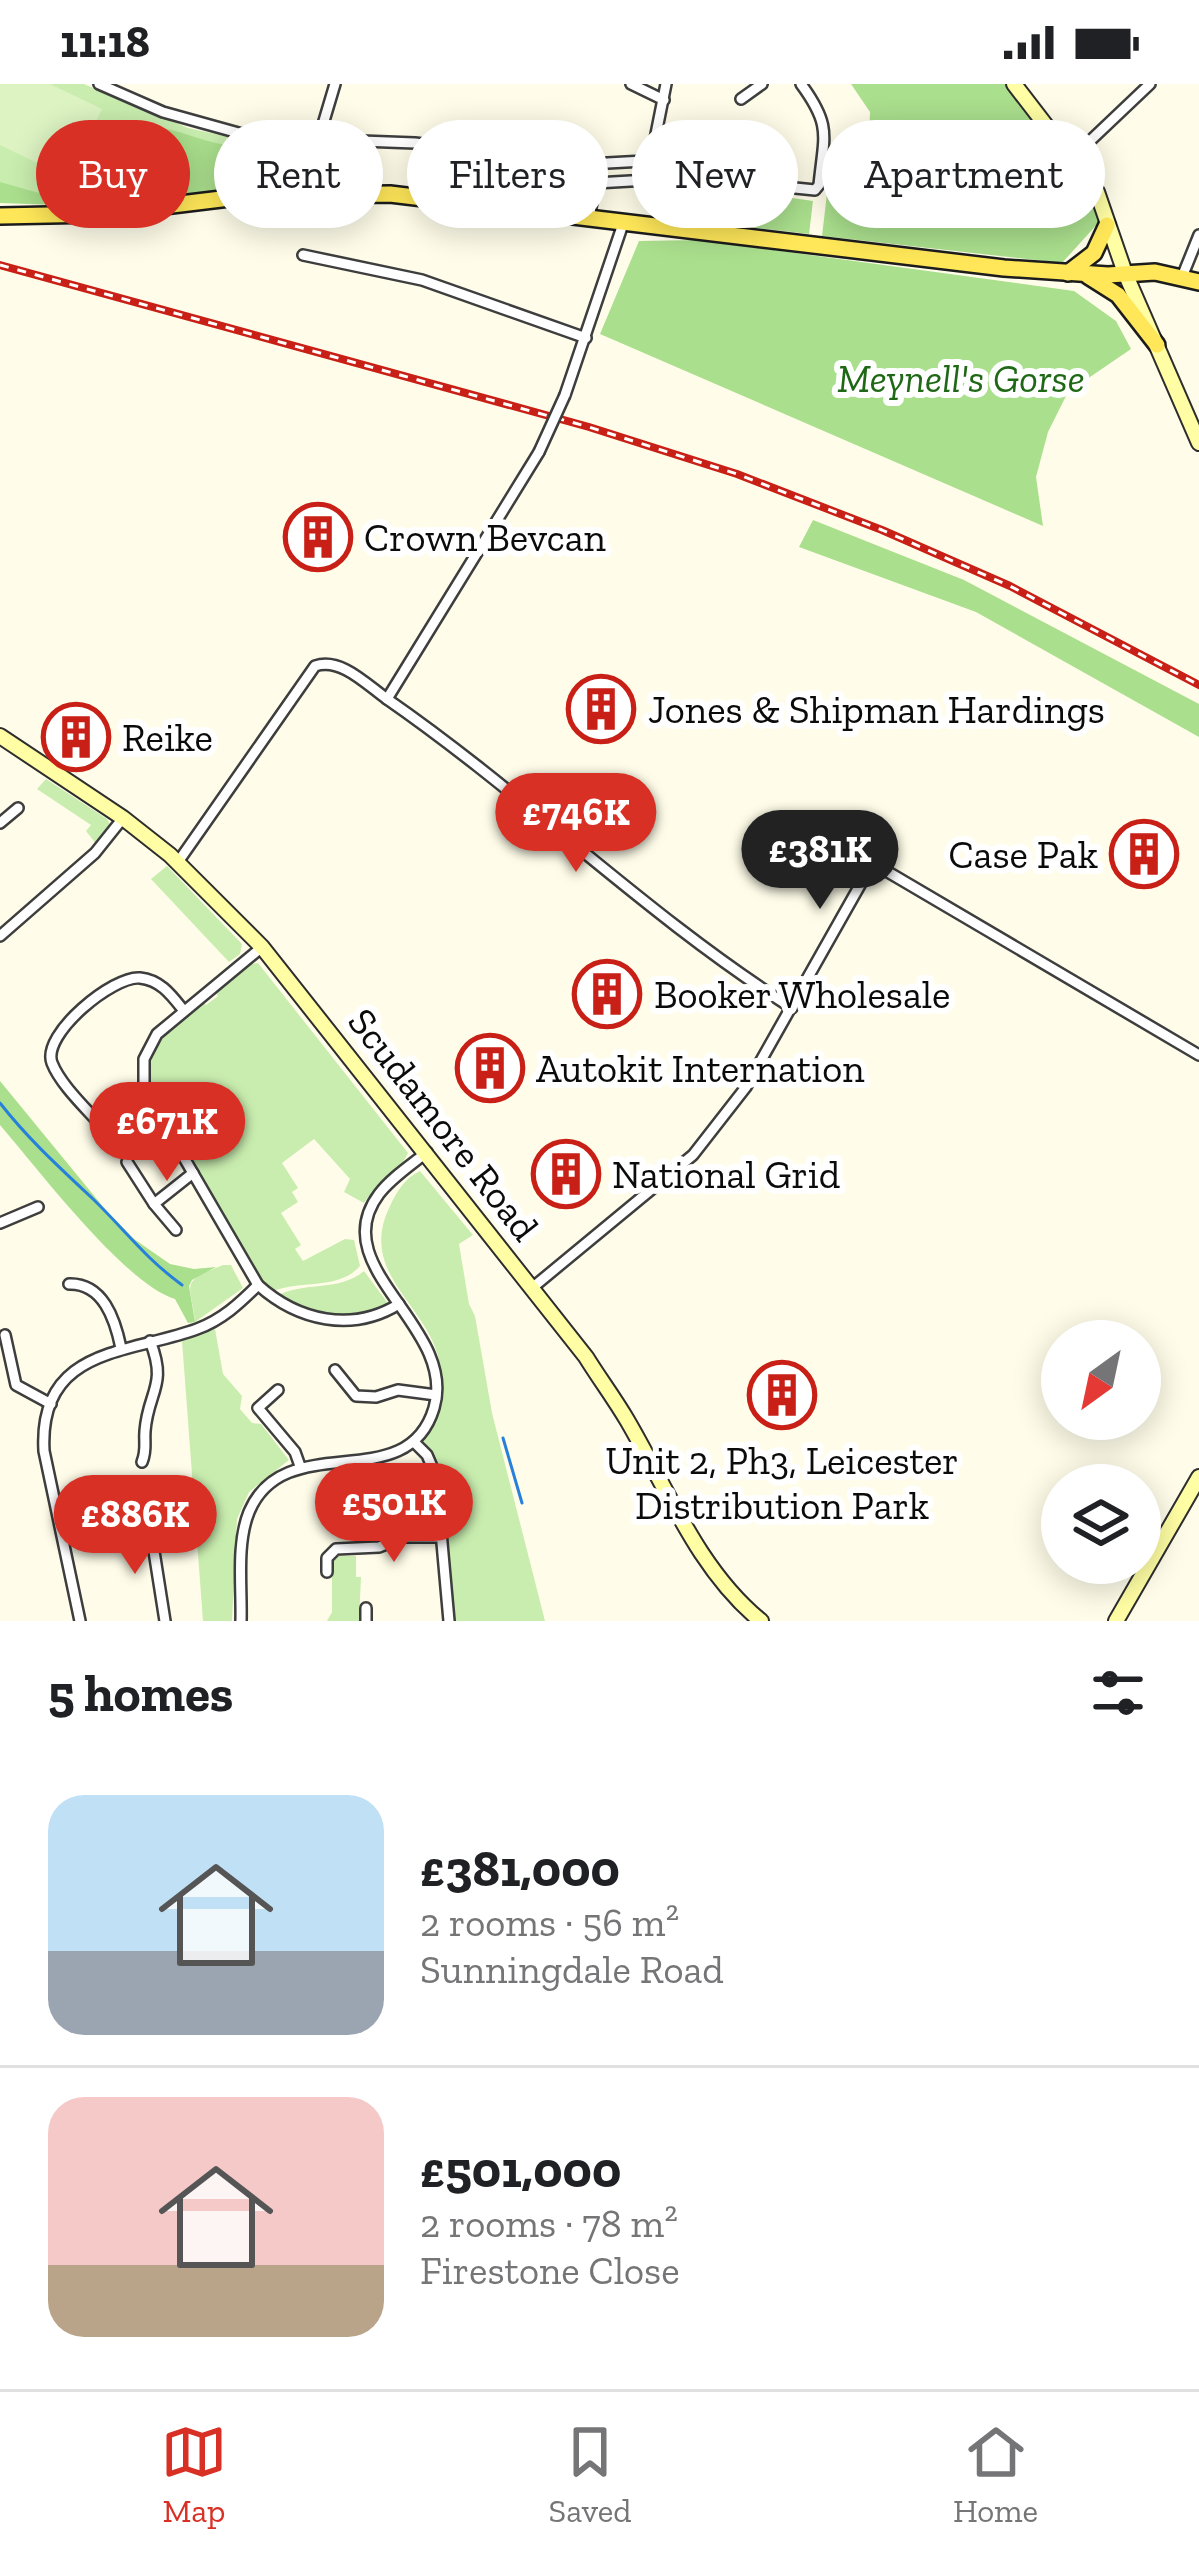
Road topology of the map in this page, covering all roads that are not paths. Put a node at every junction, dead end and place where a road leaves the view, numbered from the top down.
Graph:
1 (99, 84) edge
2 (335, 84) edge
3 (631, 84) edge
4 (666, 84) edge
5 (762, 84) edge
6 (801, 84) edge
7 (1014, 84) edge
8 (1150, 84) edge
9 (741, 99) dead end
10 (664, 100) junction
11 (323, 120) edge
12 (659, 120) edge
13 (1041, 120) edge
14 (214, 127) edge
15 (1105, 127) edge
16 (383, 142) edge
17 (632, 161) edge
18 (798, 188) edge
19 (214, 200) edge
20 (0, 215) edge
21 (608, 219) edge
22 (1105, 219) edge
23 (624, 221) junction
24 (1107, 225) junction
25 (681, 229) joint
26 (1199, 236) edge
27 (303, 255) dead end
28 (1077, 274) junction
29 (1125, 274) junction
30 (1182, 278) junction
31 (1199, 282) edge
32 (586, 338) junction
33 (1157, 345) junction
34 (1199, 443) edge
35 (387, 699) junction
36 (0, 736) edge
37 (18, 808) dead end
38 (123, 818) junction
39 (0, 823) edge
40 (178, 862) junction
41 (0, 936) edge
42 (262, 947) junction
43 (793, 1008) junction
44 (184, 1011) junction
45 (1199, 1055) edge
46 (105, 1124) dead end
47 (427, 1152) junction
48 (127, 1162) dead end
49 (193, 1173) junction
50 (154, 1204) junction
51 (0, 1223) edge
52 (35, 1225) dead end
53 (176, 1230) dead end
54 (69, 1285) dead end
55 (259, 1285) junction
56 (532, 1288) junction
57 (399, 1304) junction
58 (5, 1335) dead end
59 (150, 1341) junction
60 (121, 1348) junction
61 (335, 1370) dead end
62 (278, 1390) dead end
63 (436, 1395) junction
64 (51, 1404) junction
65 (414, 1442) junction
66 (148, 1455) dead end
67 (300, 1466) junction
68 (1199, 1478) edge
69 (151, 1526) dead end
70 (440, 1537) junction
71 (327, 1572) dead end
72 (366, 1608) dead end
73 (80, 1621) edge
74 (165, 1621) edge
75 (241, 1621) edge
76 (366, 1621) edge
77 (449, 1621) edge
78 (761, 1621) edge
79 (1116, 1621) edge

1 - 14 street
2 - 11 street
3 - 10 street
4 - 10 street
5 - 9 street
6 - 18 street
7 - 13 street
8 - 15 street
10 - 12 street
16 - 17 street
19 - 20 main road
21 - 23 main road
22 - 24 street
23 - 25 main road
23 - 32 street
24 - 28 main road
24 - 29 street
25 - 28 main road
26 - 30 street
27 - 32 street
28 - 29 main road
28 - 33 main road
29 - 30 main road
29 - 33 street
30 - 31 main road
32 - 35 street, bridge
33 - 34 street
35 - 40 street
35 - 43 street
36 - 38 street, Scudamore Road
37 - 39 street
38 - 40 street, Scudamore Road
38 - 41 street
40 - 42 street, Scudamore Road
42 - 44 street
42 - 47 street, Scudamore Road
43 - 45 street
43 - 56 street
44 - 46 street
44 - 49 street
47 - 56 street, Scudamore Road
47 - 57 street
48 - 50 street
49 - 50 street
49 - 55 street
50 - 53 street
51 - 52 street
54 - 60 street
55 - 57 street
55 - 59 street
56 - 78 street, Scudamore Road
57 - 63 street
58 - 64 street
59 - 60 street
59 - 66 street
60 - 64 street
61 - 63 street
62 - 67 street
63 - 65 street
64 - 73 street
65 - 67 street
65 - 70 street
67 - 75 street
68 - 79 street
69 - 74 street
70 - 71 street
70 - 77 street
72 - 76 street

